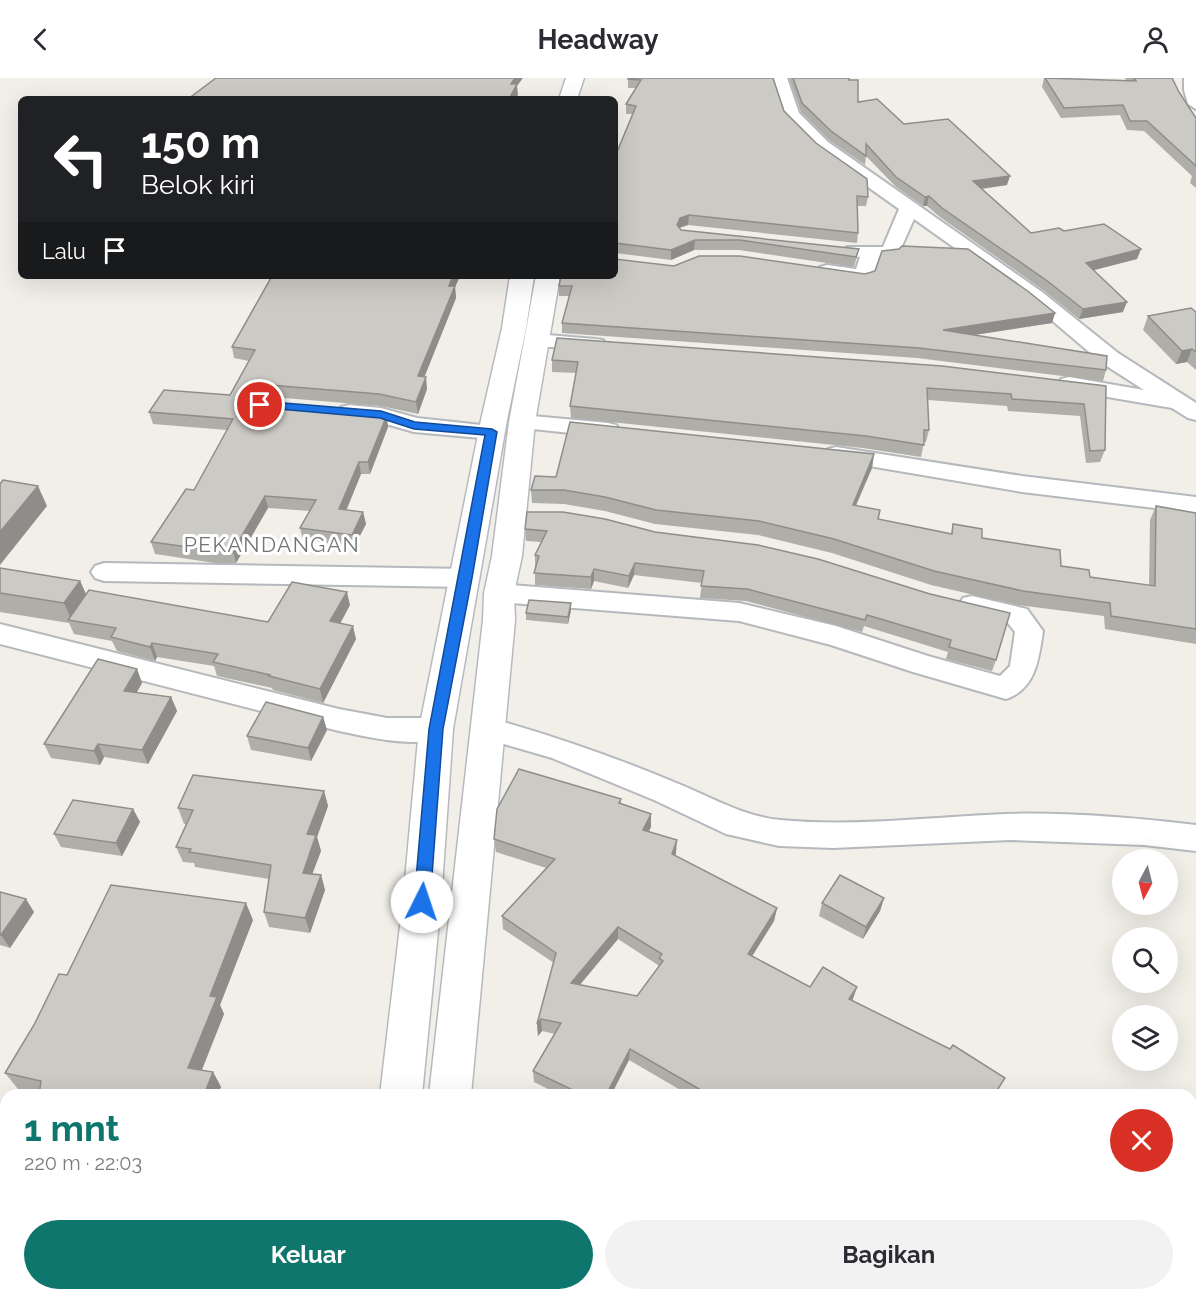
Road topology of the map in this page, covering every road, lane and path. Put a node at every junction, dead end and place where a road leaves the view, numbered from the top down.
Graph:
1 (576, 78) edge
2 (779, 78) edge
3 (1192, 78) edge
4 (569, 96) edge
5 (1196, 104) edge
6 (909, 208) junction
7 (838, 249) edge
8 (871, 253) junction
9 (807, 268) edge
10 (522, 279) edge
11 (547, 279) edge
12 (536, 340) junction
13 (610, 346) edge
14 (1045, 381) edge
15 (1187, 408) edge
16 (326, 410) edge
17 (507, 427) junction
18 (626, 431) edge
19 (818, 452) edge
20 (1196, 505) edge
21 (104, 572) dead end
22 (452, 578) junction
23 (499, 593) junction
24 (949, 600) edge
25 (0, 634) edge
26 (486, 728) junction
27 (436, 729) junction
28 (1196, 838) edge
29 (402, 1089) edge
30 (451, 1089) edge

1 - 4 main road
2 - 6 street
3 - 5 street
6 - 8 street
6 - 15 street
7 - 8 street
8 - 9 street
10 - 17 main road
11 - 12 main road
12 - 13 street
12 - 17 main road
14 - 15 street
16 - 17 street
17 - 18 street
17 - 22 main road
17 - 23 main road
19 - 20 street
21 - 22 street
22 - 27 main road
23 - 24 street
23 - 26 main road
25 - 27 street
26 - 27 main road
26 - 28 street
26 - 30 main road
27 - 29 main road

